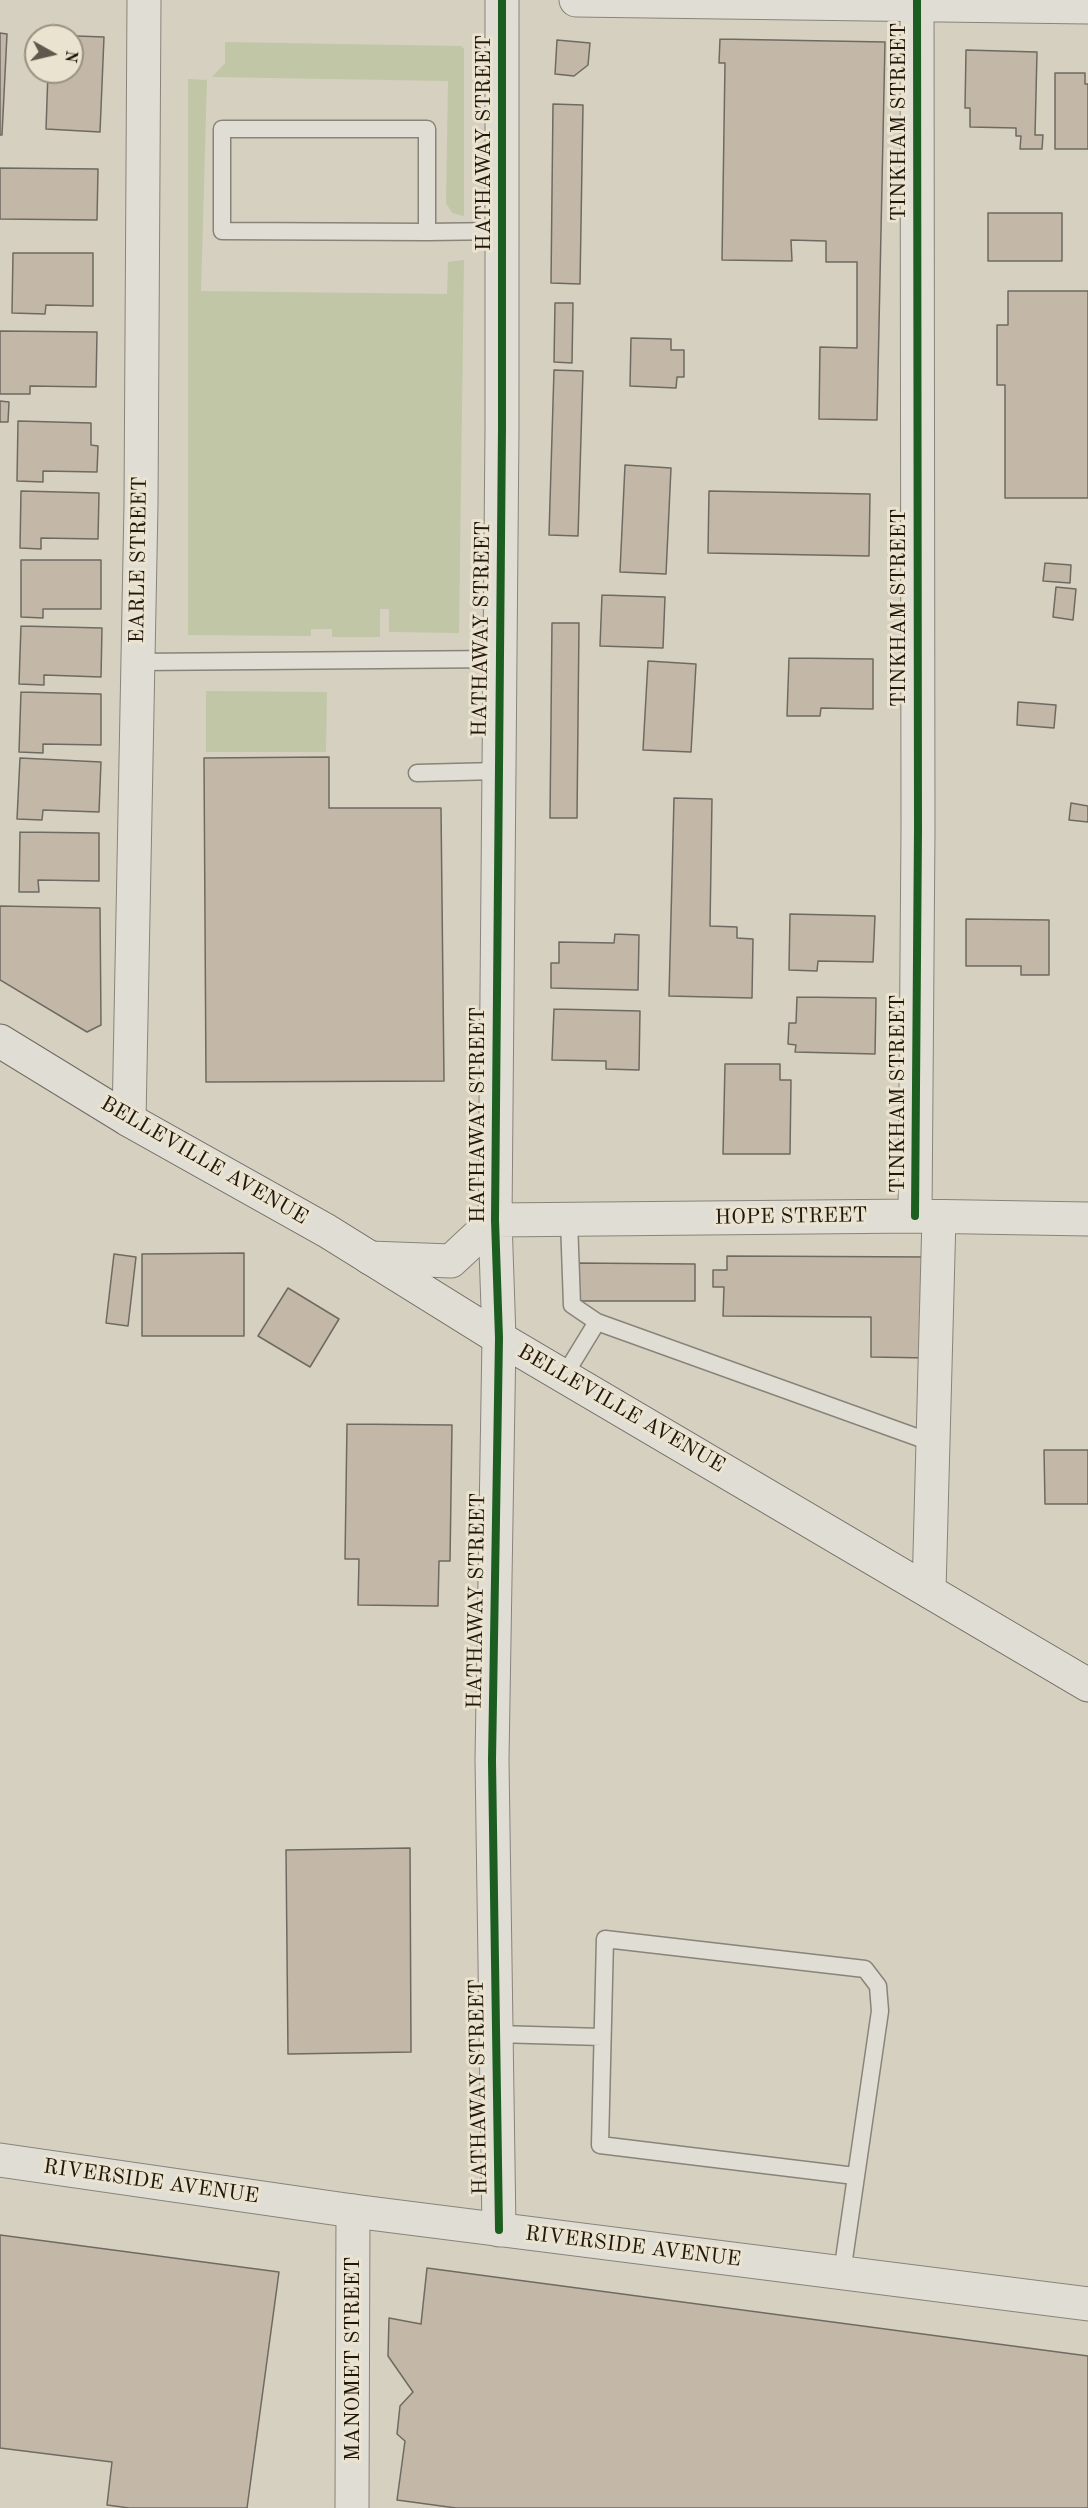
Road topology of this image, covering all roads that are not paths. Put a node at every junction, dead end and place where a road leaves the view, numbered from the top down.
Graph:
1 (144, 0) edge
2 (502, 0) edge
3 (576, 0) edge
4 (917, 2) edge
5 (1088, 7) edge
6 (502, 231) junction
7 (427, 232) junction
8 (500, 659) junction
9 (138, 662) junction
10 (498, 771) junction
11 (417, 773) dead end
12 (0, 1041) edge
13 (129, 1120) junction
14 (927, 1216) junction
15 (1088, 1219) edge
16 (495, 1220) junction
17 (569, 1220) junction
18 (370, 1258) junction
19 (597, 1322) junction
20 (499, 1338) junction
21 (564, 1376) junction
22 (933, 1443) junction
23 (929, 1591) junction
24 (1088, 1685) edge
25 (496, 2034) junction
26 (602, 2037) junction
27 (0, 2160) edge
28 (855, 2176) junction
29 (353, 2211) junction
30 (499, 2230) junction
31 (842, 2273) junction
32 (1088, 2304) edge
33 (352, 2508) edge

1 - 9 street, EARLE STREET
2 - 6 street, HATHAWAY STREET
3 - 4 street
4 - 5 street
4 - 14 street, TINKHAM STREET
6 - 7 lane
6 - 8 street, HATHAWAY STREET
7 - 7 lane
8 - 9 lane
8 - 10 street, HATHAWAY STREET
9 - 13 street, EARLE STREET
10 - 11 lane
10 - 16 street, HATHAWAY STREET
12 - 13 street, BELLEVILLE AVENUE
13 - 18 street, BELLEVILLE AVENUE
14 - 15 street, HOPE STREET
14 - 17 street, HOPE STREET
14 - 22 street, TINKHAM STREET
16 - 17 street, HOPE STREET
16 - 18 street, HATHAWAY STREET
16 - 20 street, HATHAWAY STREET
17 - 19 lane
18 - 20 street, BELLEVILLE AVENUE
19 - 21 lane
19 - 22 lane
20 - 21 street, BELLEVILLE AVENUE
20 - 25 street, HATHAWAY STREET
21 - 23 street, BELLEVILLE AVENUE
22 - 23 street, TINKHAM STREET
23 - 24 street, BELLEVILLE AVENUE
25 - 26 lane
25 - 30 street, HATHAWAY STREET
26 - 28 lane
26 - 28 lane
27 - 29 street, RIVERSIDE AVENUE
28 - 31 lane
29 - 30 street, RIVERSIDE AVENUE
29 - 33 street, MANOMET STREET
30 - 31 street, RIVERSIDE AVENUE
31 - 32 street, RIVERSIDE AVENUE

